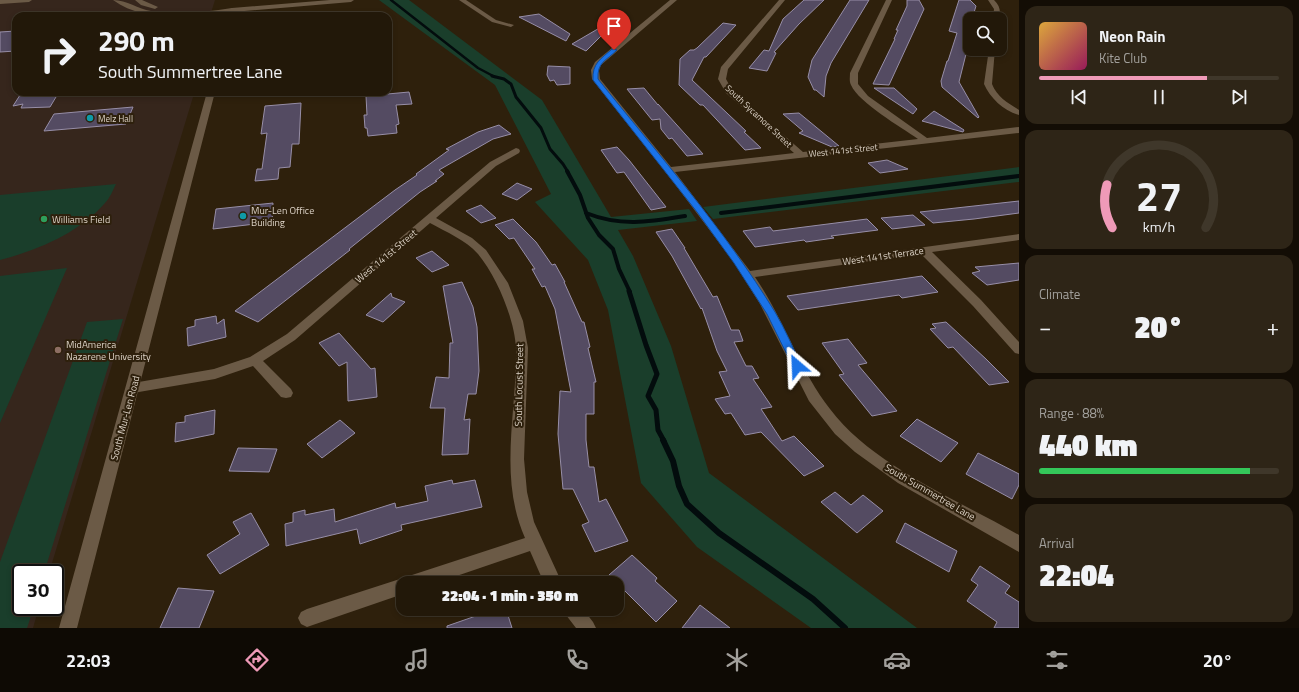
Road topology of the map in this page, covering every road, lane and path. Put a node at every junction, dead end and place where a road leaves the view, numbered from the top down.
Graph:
1 (29, 0) edge
2 (116, 0) edge
3 (138, 0) edge
4 (350, 0) edge
5 (462, 0) edge
6 (674, 0) edge
7 (782, 0) edge
8 (889, 0) edge
9 (991, 0) edge
10 (0, 2) edge
11 (233, 8) junction
12 (145, 12) edge
13 (204, 12) edge
14 (226, 12) edge
15 (237, 12) edge
16 (998, 12) edge
17 (510, 25) dead end
18 (991, 56) edge
19 (209, 96) edge
20 (1019, 112) edge
21 (1019, 130) edge
22 (926, 141) junction
23 (516, 151) dead end
24 (801, 155) junction
25 (668, 170) junction
26 (430, 219) junction
27 (1019, 237) edge
28 (923, 250) junction
29 (747, 275) junction
30 (1019, 350) edge
31 (255, 360) junction
32 (133, 388) junction
33 (286, 394) dead end
34 (534, 542) junction
35 (1019, 544) edge
36 (433, 576) edge
37 (550, 576) edge
38 (396, 588) edge
39 (578, 616) edge
40 (307, 618) dead end
41 (68, 628) edge
42 (587, 628) edge

1 - 10 street
2 - 12 street
3 - 11 street
4 - 11 street
5 - 17 street
6 - 25 street, South Summertree Lane
7 - 24 street, South Sycamore Street
8 - 22 street
9 - 16 street
11 - 13 street
11 - 14 street
11 - 15 street
18 - 20 street
19 - 32 street, South Mur-Len Road
21 - 22 street, West 141st Street
22 - 24 street, West 141st Street
23 - 26 street, West 141st Street
24 - 25 street, West 141st Street
25 - 29 street, South Summertree Lane
26 - 31 street, West 141st Street
26 - 34 street, South Locust Street
27 - 28 street, West 141st Terrace
28 - 29 street, West 141st Terrace
28 - 30 street
29 - 35 street, South Summertree Lane
31 - 32 street, West 141st Street
31 - 33 street
32 - 41 street, South Mur-Len Road
34 - 36 street
34 - 37 street, South Locust Street
38 - 40 street
39 - 42 street

